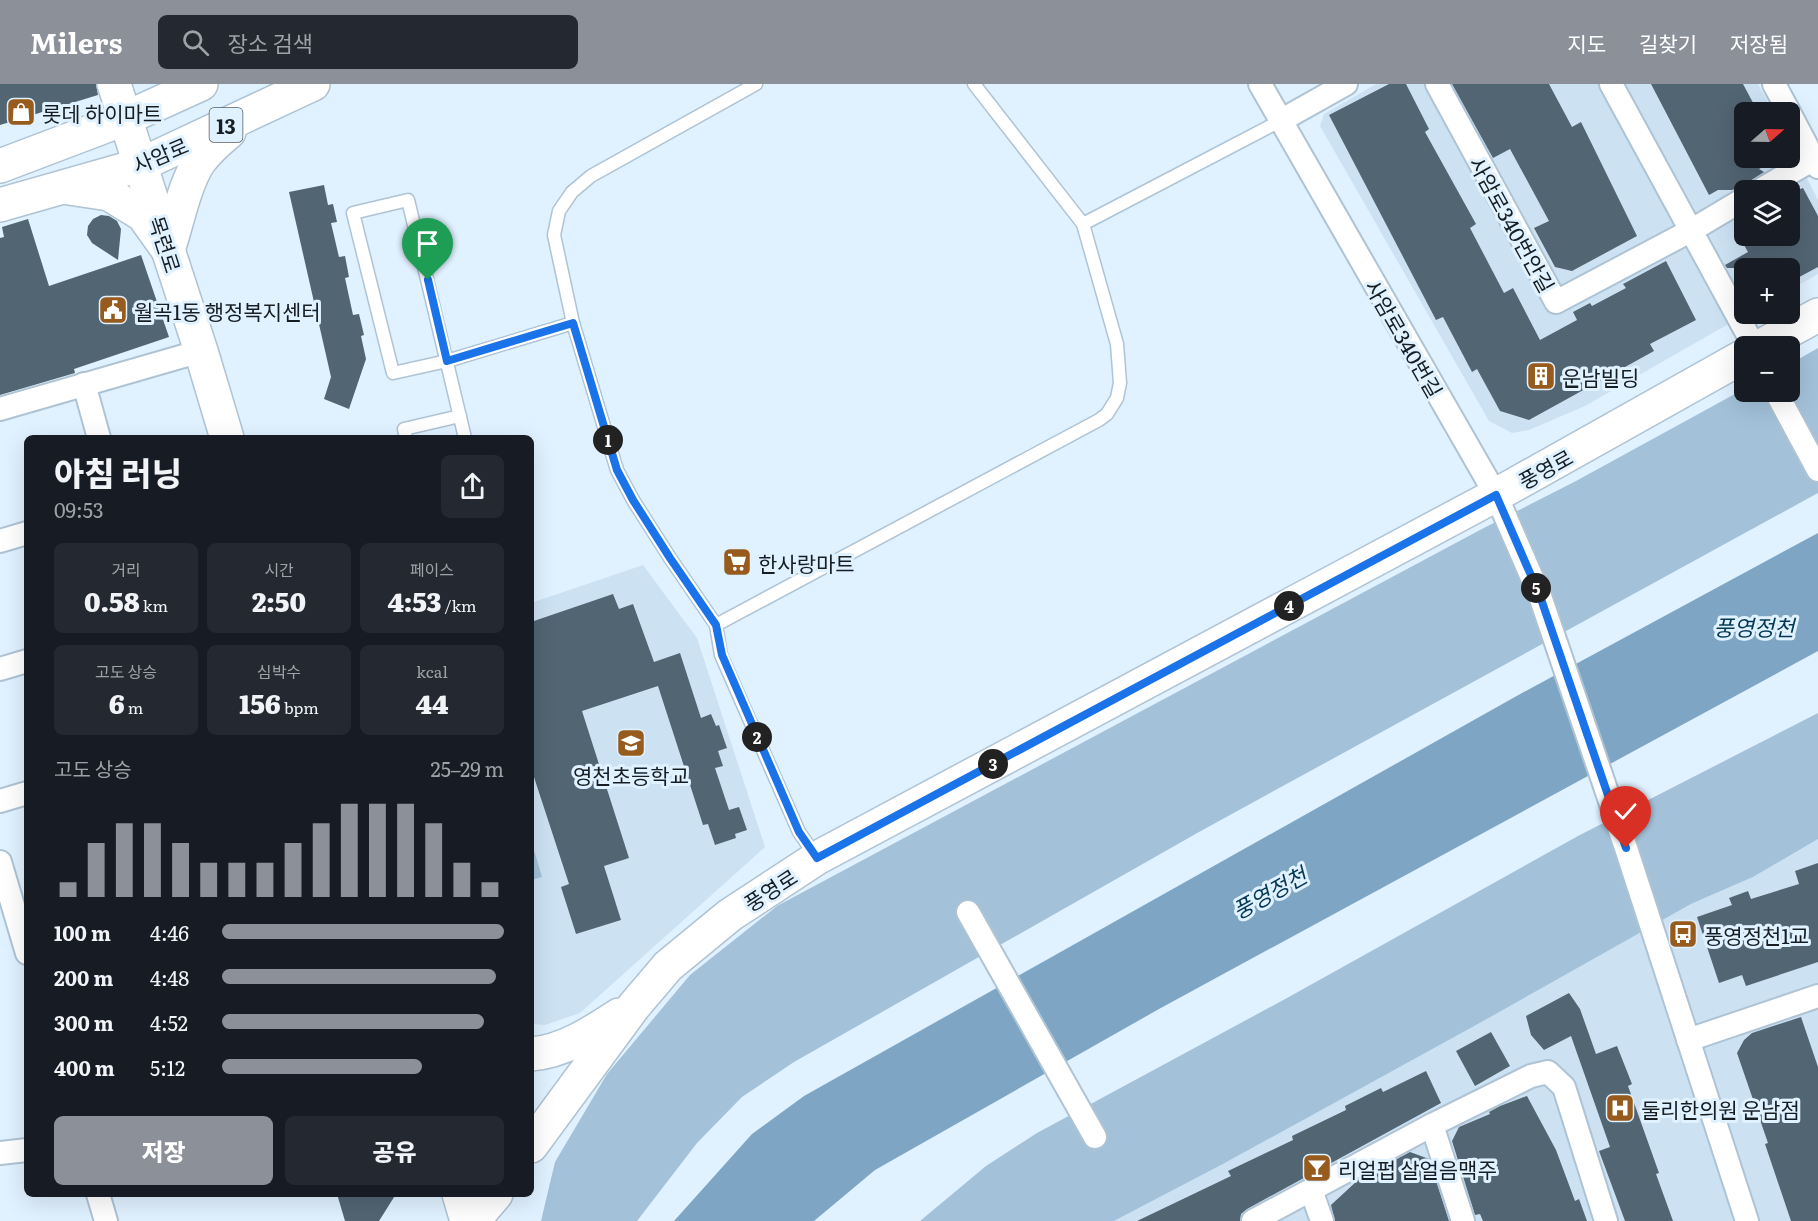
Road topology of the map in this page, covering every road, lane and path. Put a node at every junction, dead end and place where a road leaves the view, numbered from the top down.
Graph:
1 (114, 84) edge
2 (201, 84) edge
3 (313, 84) edge
4 (756, 84) edge
5 (974, 84) edge
6 (1260, 84) edge
7 (1346, 84) edge
8 (1437, 84) edge
9 (1611, 84) edge
10 (1774, 84) edge
11 (1783, 102) edge
12 (247, 115) junction
13 (124, 119) junction
14 (1280, 121) junction
15 (1800, 131) edge
16 (1817, 160) edge
17 (140, 165) junction
18 (0, 166) edge
19 (1779, 180) edge
20 (61, 187) junction
21 (0, 205) edge
22 (1734, 205) edge
23 (1083, 224) junction
24 (1692, 230) junction
25 (168, 250) junction
26 (1818, 315) edge
27 (573, 323) junction
28 (1749, 336) edge
29 (1779, 336) edge
30 (201, 351) junction
31 (447, 361) junction
32 (1734, 362) edge
33 (84, 384) junction
34 (1781, 402) edge
35 (0, 409) edge
36 (460, 416) junction
37 (98, 435) edge
38 (226, 435) edge
39 (405, 435) edge
40 (464, 435) edge
41 (1814, 462) edge
42 (1496, 495) junction
43 (24, 534) edge
44 (0, 541) edge
45 (716, 625) junction
46 (24, 662) edge
47 (0, 669) edge
48 (24, 794) edge
49 (0, 801) edge
50 (817, 858) junction
51 (0, 862) edge
52 (968, 912) dead end
53 (15, 927) edge
54 (24, 946) edge
55 (1818, 996) edge
56 (634, 1006) junction
57 (1688, 1040) junction
58 (534, 1053) edge
59 (1432, 1125) junction
60 (1095, 1137) dead end
61 (534, 1142) edge
62 (24, 1150) edge
63 (0, 1153) edge
64 (1311, 1190) junction
65 (99, 1197) edge
66 (460, 1197) edge
67 (493, 1197) edge
68 (106, 1221) edge
69 (467, 1221) edge
70 (473, 1221) edge
71 (1253, 1221) edge
72 (1322, 1221) edge
73 (1463, 1221) edge
74 (1606, 1221) edge
75 (1747, 1221) edge

1 - 13 main road, 목련로
2 - 13 main road, 13
3 - 12 main road, 사암로 / 13
4 - 27 lane
5 - 23 lane
6 - 14 street, 사암로340번길
7 - 14 street
8 - 24 street, 사암로340번안길
9 - 24 street
10 - 11 street
12 - 17 main road, 사암로 / 13
12 - 25 main road
13 - 17 main road, 목련로
13 - 18 main road, 13
14 - 23 lane
14 - 42 street, 사암로340번길
15 - 16 street
16 - 19 street
17 - 20 main road, 사암로 / 13
17 - 25 main road, 목련로
20 - 21 main road, 사암로 / 13
20 - 25 main road
22 - 24 street, 사암로340번안길
23 - 45 lane
24 - 28 street
25 - 30 main road, 목련로
26 - 29 main road
27 - 31 lane
27 - 45 lane
30 - 33 street
30 - 38 main road, 목련로
31 - 31 lane
31 - 36 lane
32 - 42 main road, 풍영로
33 - 35 street
33 - 37 street
34 - 41 street
36 - 39 lane
36 - 40 lane
42 - 50 main road, 풍영로
42 - 57 street, 사암로340번길
43 - 44 street
45 - 50 lane
46 - 47 street
48 - 49 street
50 - 56 main road, 풍영로
51 - 53 street
52 - 60 street
53 - 54 street
55 - 57 street
56 - 58 main road
56 - 61 main road, 풍영로
57 - 75 street
59 - 64 street
59 - 73 street
59 - 74 street
62 - 63 street
64 - 71 street
64 - 72 street
65 - 68 street
66 - 69 main road
67 - 70 main road

